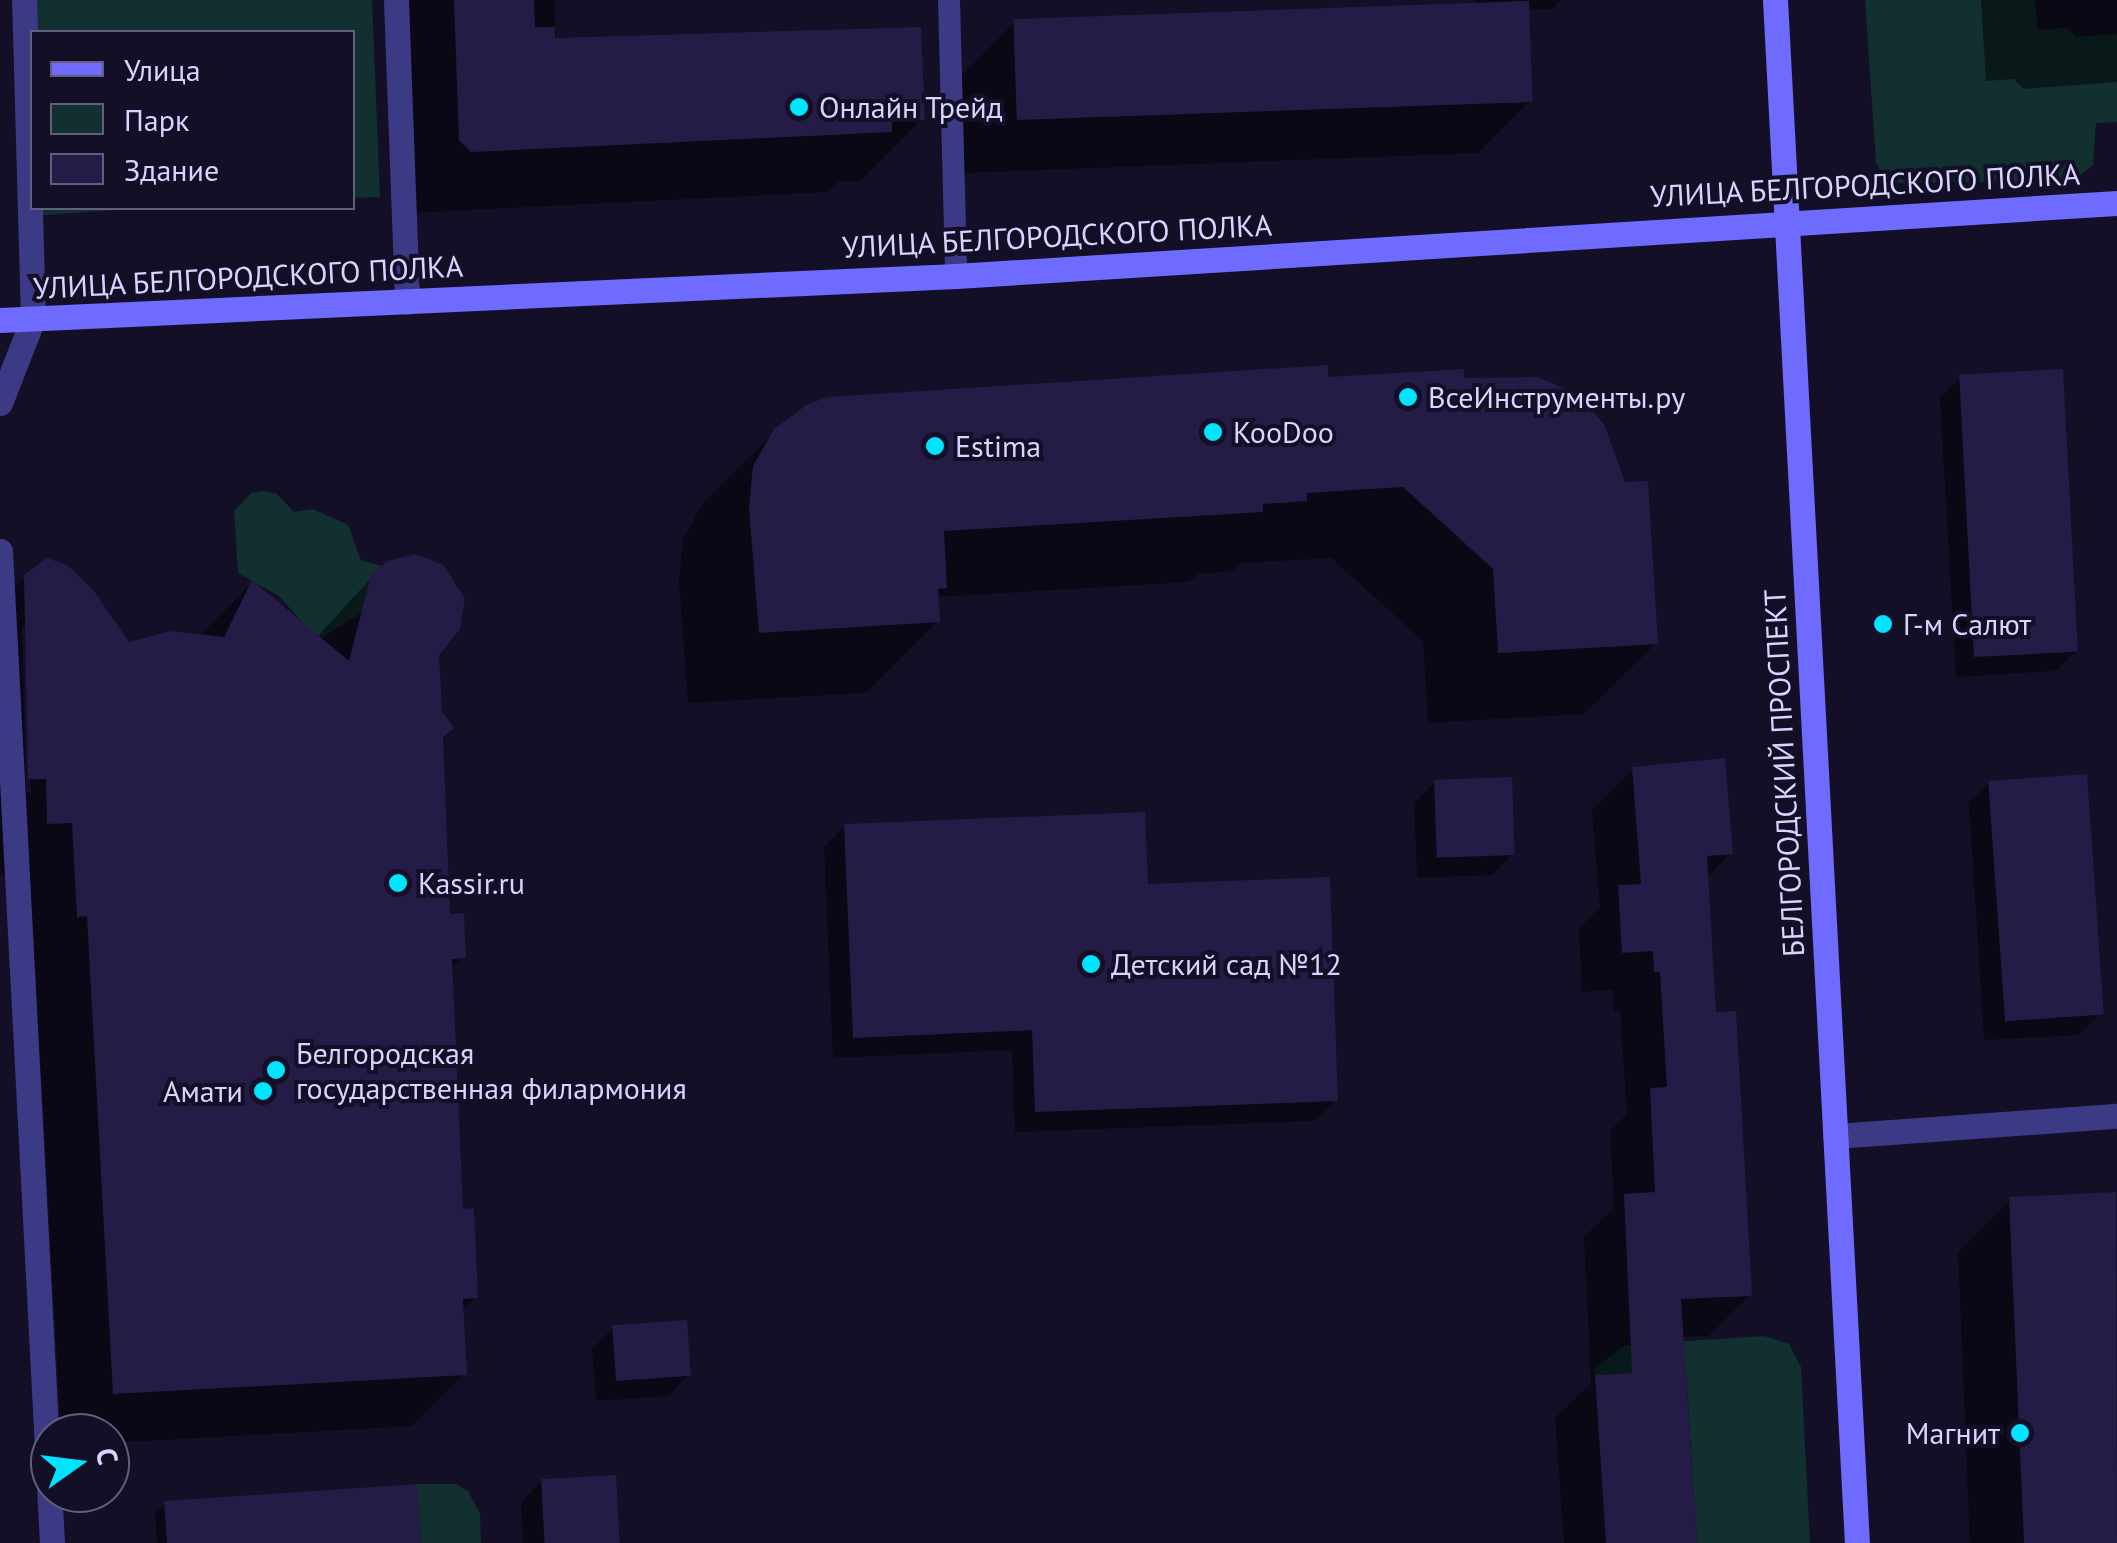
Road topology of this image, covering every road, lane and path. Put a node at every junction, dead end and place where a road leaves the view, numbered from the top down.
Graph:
1 (24, 0) edge
2 (396, 0) edge
3 (950, 0) edge
4 (1775, 0) edge
5 (2117, 203) edge
6 (1786, 222) junction
7 (956, 276) junction
8 (407, 302) junction
9 (32, 318) junction
10 (0, 320) edge
11 (0, 403) edge
12 (0, 551) edge
13 (2117, 1116) edge
14 (1835, 1136) junction
15 (52, 1543) edge
16 (1857, 1543) edge

1 - 9 street
2 - 8 street
3 - 7 lane
4 - 6 main road, БЕЛГОРОДСКИЙ ПРОСПЕКТ
5 - 6 main road, УЛИЦА БЕЛГОРОДСКОГО ПОЛКА
6 - 7 main road, УЛИЦА БЕЛГОРОДСКОГО ПОЛКА
6 - 14 main road, БЕЛГОРОДСКИЙ ПРОСПЕКТ
7 - 8 main road, УЛИЦА БЕЛГОРОДСКОГО ПОЛКА
8 - 9 main road, УЛИЦА БЕЛГОРОДСКОГО ПОЛКА
9 - 10 main road, УЛИЦА БЕЛГОРОДСКОГО ПОЛКА
9 - 11 street
12 - 15 street
13 - 14 street
14 - 16 main road, БЕЛГОРОДСКИЙ ПРОСПЕКТ

